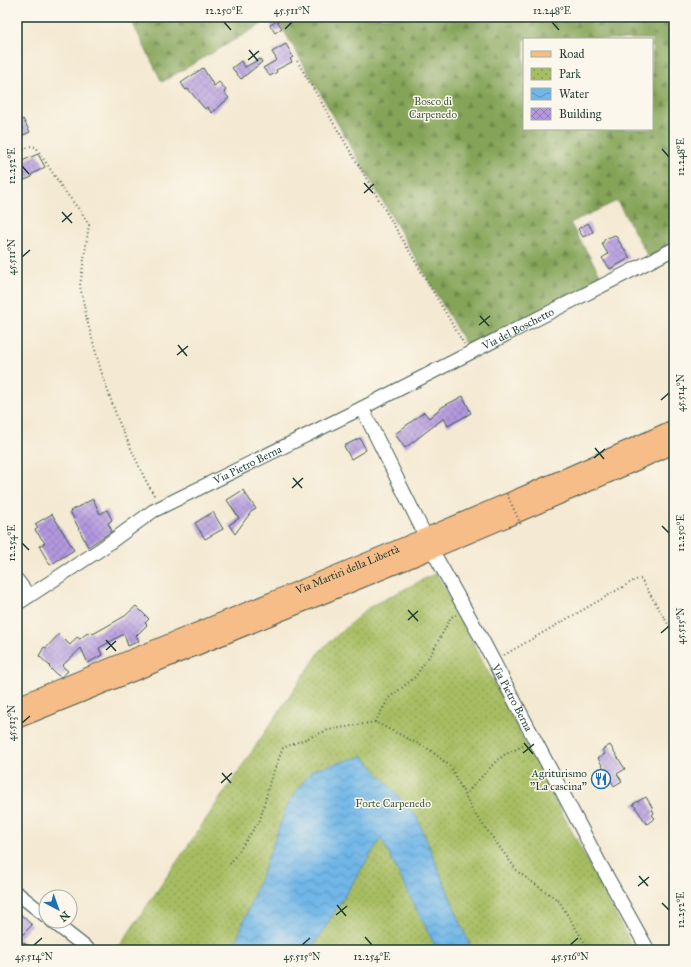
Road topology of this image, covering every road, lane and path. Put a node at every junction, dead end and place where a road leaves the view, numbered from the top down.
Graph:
1 (297, 60) dead end
2 (17, 154) edge
3 (674, 249) edge
4 (465, 355) junction
5 (362, 408) junction
6 (674, 428) edge
7 (674, 445) edge
8 (507, 494) dead end
9 (161, 507) junction
10 (521, 525) dead end
11 (429, 544) junction
12 (17, 580) edge
13 (29, 596) junction
14 (17, 604) edge
15 (466, 611) junction
16 (674, 634) edge
17 (494, 661) junction
18 (17, 705) edge
19 (17, 720) edge
20 (374, 722) junction
21 (535, 740) junction
22 (465, 795) junction
23 (230, 864) dead end
24 (17, 893) edge
25 (38, 910) edge
26 (62, 929) edge
27 (89, 950) edge
28 (589, 950) edge
29 (648, 950) edge

1 - 4 path
2 - 9 path
3 - 4 street, Via del Boschetto
4 - 5 street, Via del Boschetto
5 - 9 street, Via Pietro Berna
5 - 11 street, Via Pietro Berna
6 - 11 main road, Via Martiri della Libertà
7 - 11 main road, Via Martiri della Libertà
8 - 10 path, bridge
9 - 13 street, Via Pietro Berna
11 - 15 street, Via Pietro Berna
11 - 18 main road, Via Martiri della Libertà
11 - 19 main road, Via Martiri della Libertà
12 - 13 street
13 - 14 street, Via Pietro Berna
15 - 17 street, Via Pietro Berna
15 - 20 path
16 - 17 path
17 - 21 street, Via Pietro Berna
20 - 22 path
20 - 23 path
21 - 22 path
21 - 29 street, Via Pietro Berna
22 - 28 path
24 - 25 street
26 - 27 street

